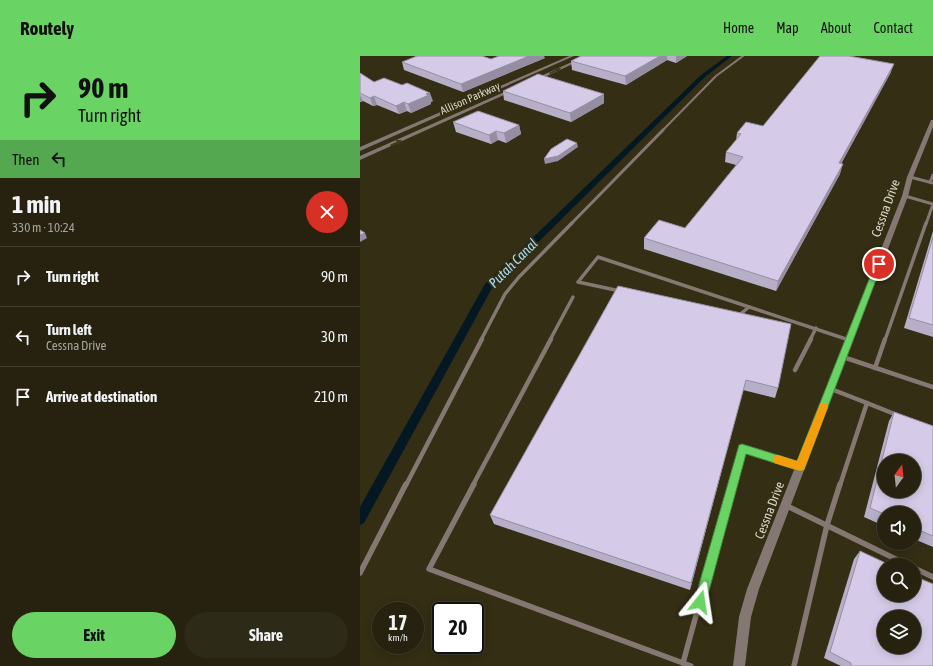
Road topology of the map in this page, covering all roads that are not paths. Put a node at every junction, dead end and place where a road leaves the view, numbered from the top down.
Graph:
1 (572, 56) edge
2 (588, 56) edge
3 (743, 56) edge
4 (529, 82) edge
5 (516, 88) edge
6 (933, 121) edge
7 (360, 149) edge
8 (360, 158) edge
9 (933, 175) edge
10 (910, 177) junction
11 (932, 182) edge
12 (905, 196) junction
13 (933, 204) edge
14 (928, 217) junction
15 (933, 218) edge
16 (624, 291) edge
17 (573, 297) dead end
18 (749, 307) junction
19 (731, 314) edge
20 (816, 328) junction
21 (850, 340) junction
22 (843, 357) junction
23 (875, 368) junction
24 (795, 370) dead end
25 (933, 387) edge
26 (830, 389) junction
27 (867, 403) junction
28 (904, 418) edge
29 (800, 466) junction
30 (785, 505) junction
31 (827, 526) junction
32 (893, 558) edge
33 (921, 571) edge
34 (360, 573) edge
35 (933, 577) edge
36 (683, 664) junction
37 (691, 666) edge
38 (739, 666) edge
39 (794, 666) edge

1 - 7 street, Allison Parkway
4 -> 2 street
3 - 34 lane
8 -> 5 street, Allison Parkway
6 - 10 street, Cessna Drive
9 - 11 lane
10 - 11 lane
10 - 12 street, Cessna Drive
12 - 13 lane
12 - 21 street, Cessna Drive
13 - 14 lane
14 - 15 lane
14 - 23 lane
16 - 18 lane
17 - 36 lane
18 - 19 lane
18 - 20 lane
20 - 21 lane
20 - 24 lane
21 - 22 street, Cessna Drive
22 - 23 lane
22 - 26 street, Cessna Drive
23 - 25 lane
26 - 27 lane
26 - 29 street, Cessna Drive
27 - 28 lane
27 - 31 lane
29 - 30 street, Cessna Drive
29 - 36 lane
30 - 31 lane
30 - 38 street, Cessna Drive
31 - 32 lane
31 - 39 lane
33 - 35 lane
36 - 37 lane

